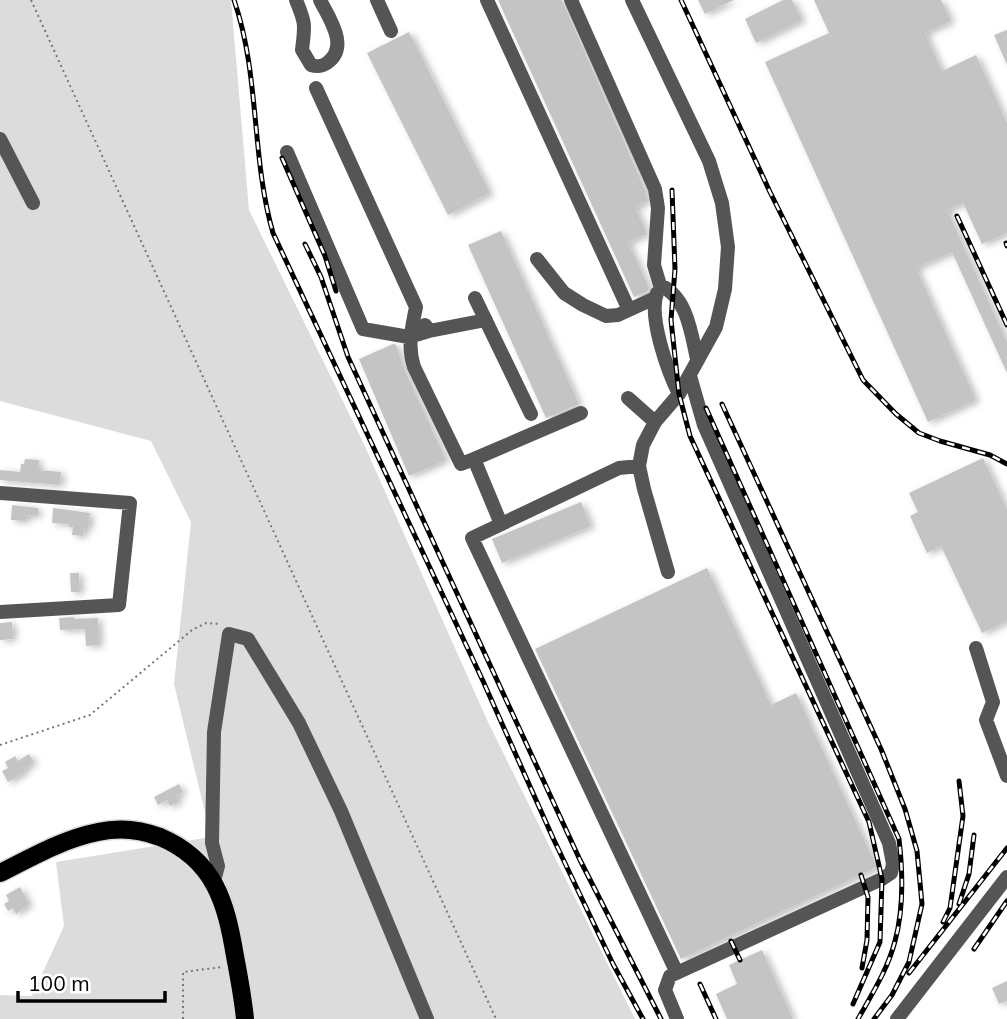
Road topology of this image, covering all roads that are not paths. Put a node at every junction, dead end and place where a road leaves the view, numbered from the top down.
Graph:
1 (296, 0) edge
2 (320, 0) edge
3 (377, 0) edge
4 (487, 0) edge
5 (571, 0) edge
6 (632, 0) edge
7 (391, 31) dead end
8 (316, 88) dead end
9 (0, 139) edge
10 (287, 152) dead end
11 (33, 203) dead end
12 (537, 258) dead end
13 (548, 273) junction
14 (658, 292) junction
15 (475, 298) dead end
16 (563, 306) dead end
17 (416, 307) junction
18 (629, 310) junction
19 (486, 320) junction
20 (429, 331) junction
21 (410, 337) junction
22 (697, 359) junction
23 (690, 376) junction
24 (679, 394) junction
25 (628, 398) dead end
26 (581, 413) dead end
27 (531, 414) dead end
28 (655, 422) junction
29 (474, 459) junction
30 (639, 466) junction
31 (0, 493) edge
32 (501, 524) junction
33 (668, 572) dead end
34 (0, 612) edge
35 (976, 648) dead end
36 (1007, 776) edge
37 (0, 873) edge
38 (1007, 877) edge
39 (214, 881) junction
40 (677, 973) junction
41 (899, 1018) edge
42 (245, 1019) edge
43 (427, 1019) edge
44 (677, 1019) edge

1 - 2 street
3 - 7 street
4 - 18 street
5 - 14 street
6 - 22 street
8 - 17 street
9 - 11 street
10 - 21 street
12 - 13 street
13 - 16 street
13 - 18 street
14 - 18 street
14 - 22 street
14 - 24 street
15 - 19 street
17 - 20 street
17 - 21 street
19 - 20 street
19 - 27 street
20 - 21 street
21 - 29 street
22 - 23 street
23 - 24 street
23 - 40 street
24 - 28 street
25 - 28 street
26 - 29 street
28 - 30 street
29 - 32 street
30 - 32 street
30 - 33 street
31 - 34 street
32 - 40 street
35 - 36 street
37 - 39 main road
38 - 41 street
39 - 42 main road
39 - 43 street
40 - 44 street

